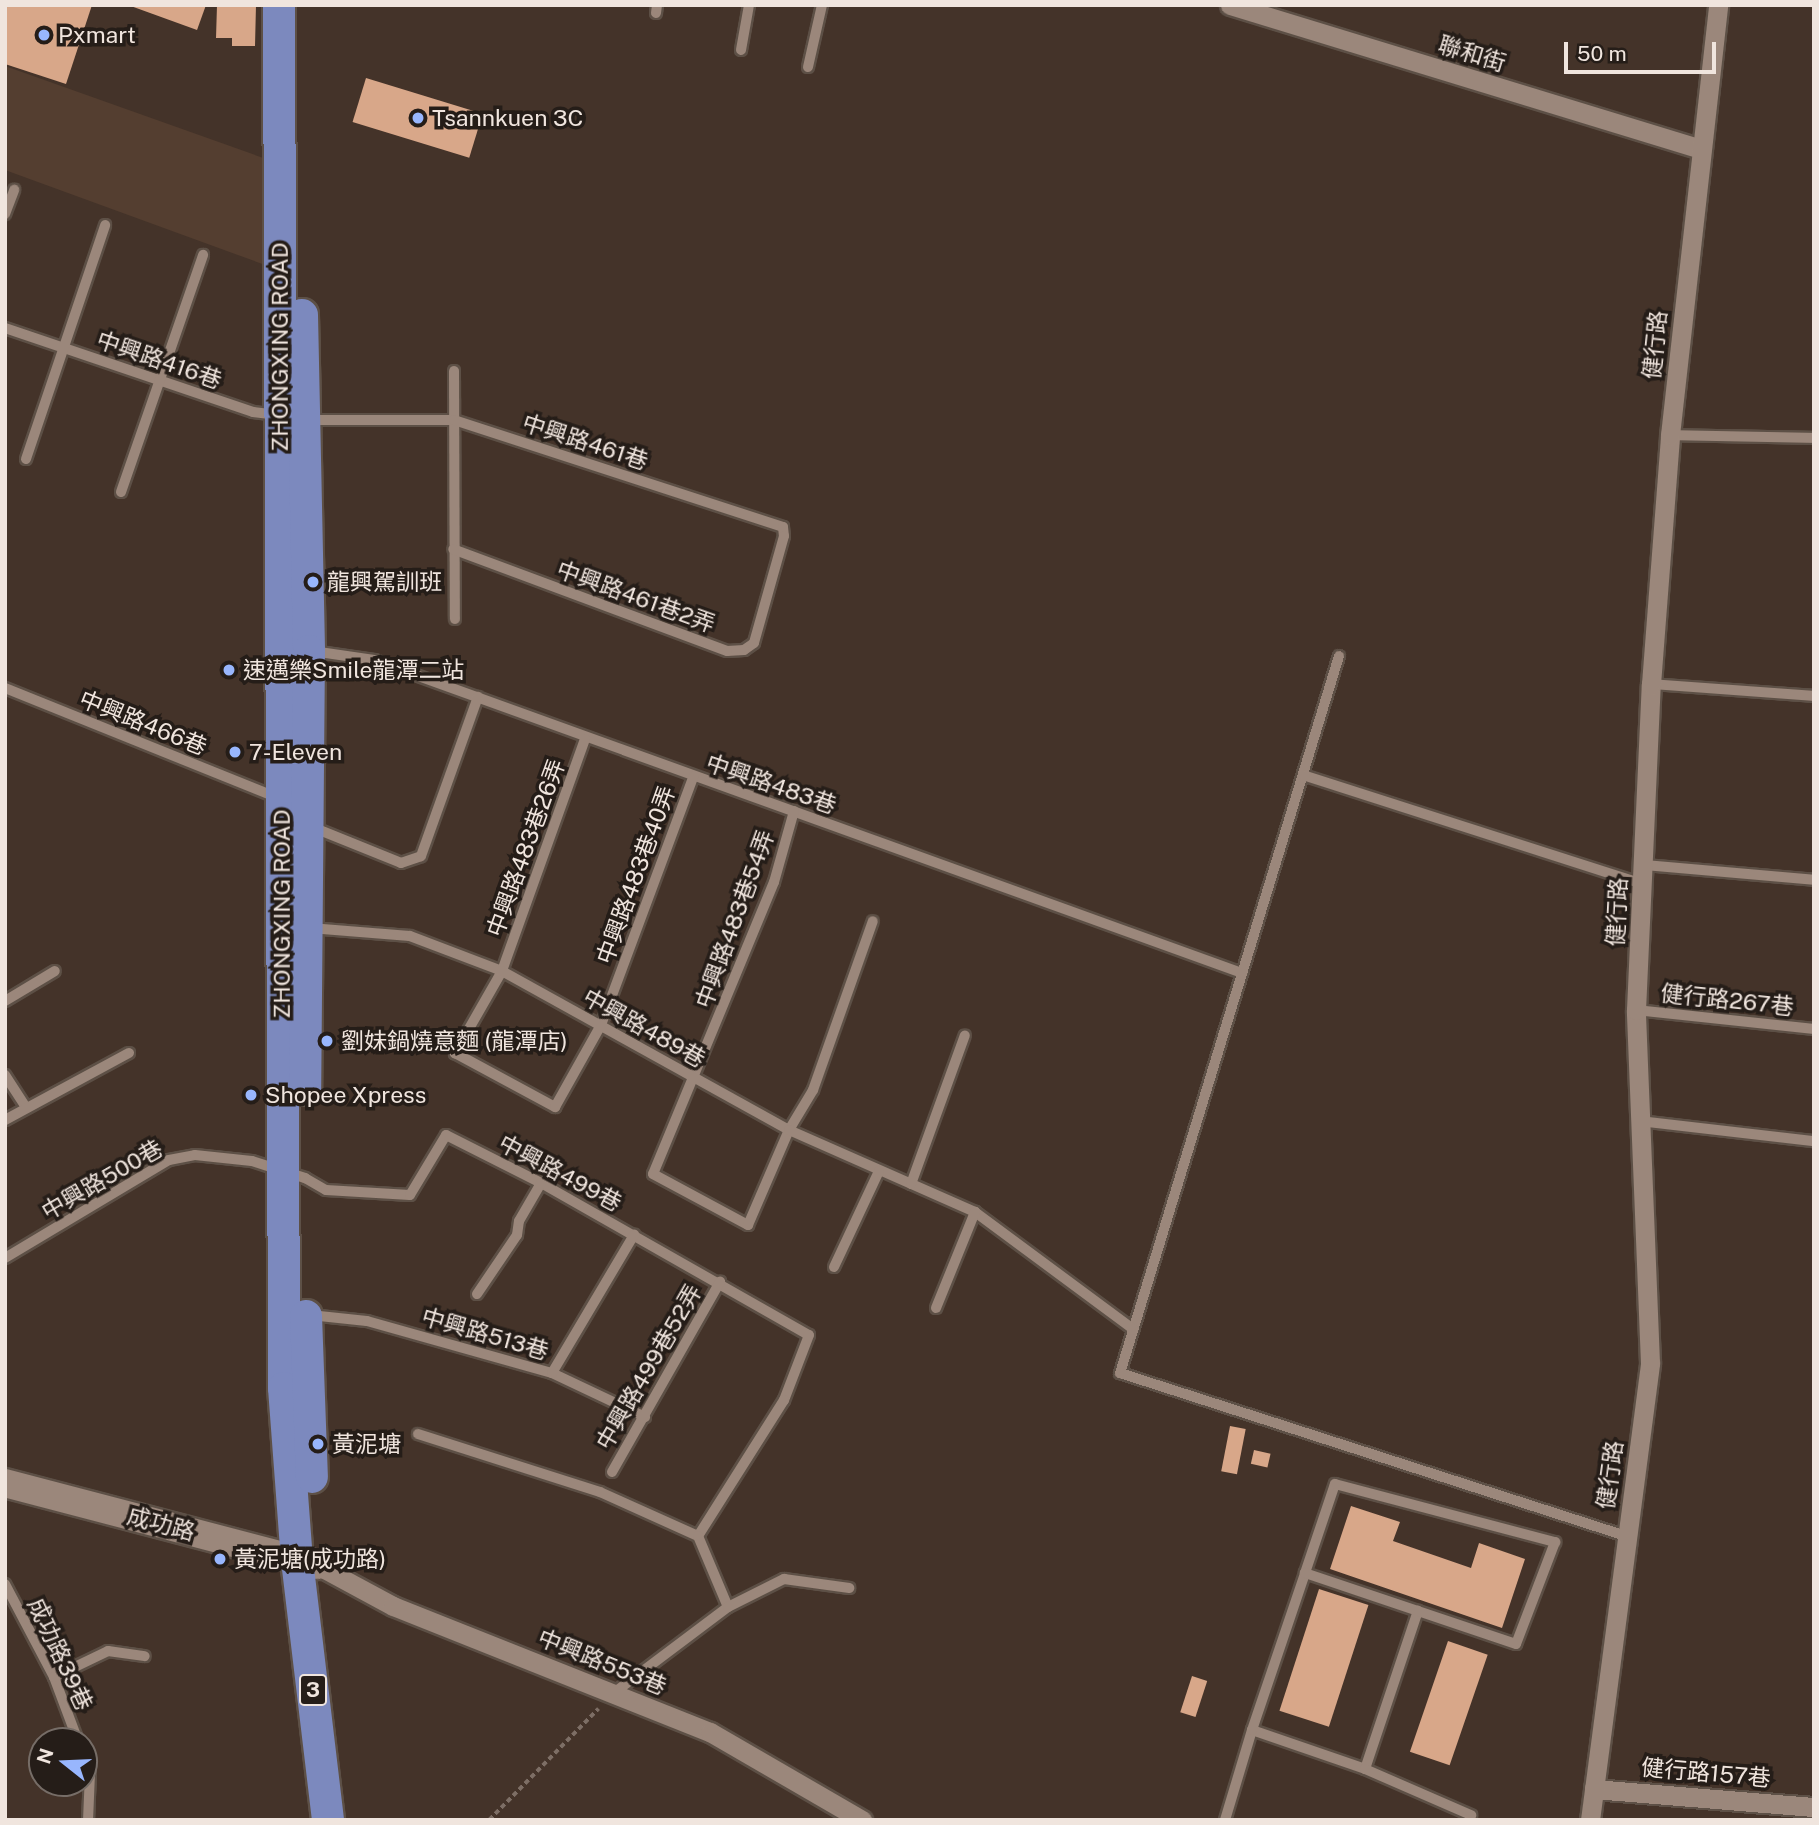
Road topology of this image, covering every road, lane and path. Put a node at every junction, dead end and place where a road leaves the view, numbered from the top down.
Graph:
1 (279, 5) edge
2 (300, 5) edge
3 (749, 5) edge
4 (822, 5) edge
5 (1230, 5) edge
6 (1718, 5) edge
7 (741, 50) dead end
8 (808, 67) dead end
9 (1700, 149) junction
10 (14, 190) dead end
11 (5, 214) edge
12 (105, 225) dead end
13 (203, 255) dead end
14 (5, 328) edge
15 (64, 348) junction
16 (454, 372) dead end
17 (158, 380) junction
18 (292, 418) junction
19 (454, 420) junction
20 (1670, 435) junction
21 (1814, 438) edge
22 (26, 459) dead end
23 (121, 492) dead end
24 (453, 550) junction
25 (768, 591) joint
26 (455, 619) dead end
27 (296, 649) junction
28 (1339, 656) dead end
29 (1651, 684) junction
30 (5, 688) edge
31 (1814, 696) edge
32 (478, 697) junction
33 (585, 738) junction
34 (1303, 775) junction
35 (693, 777) junction
36 (299, 809) junction
37 (794, 811) junction
38 (1643, 875) junction
39 (1814, 880) edge
40 (873, 921) dead end
41 (294, 928) junction
42 (55, 971) dead end
43 (502, 971) junction
44 (1242, 973) junction
45 (5, 1000) edge
46 (1636, 1010) junction
47 (601, 1025) junction
48 (1814, 1029) edge
49 (965, 1035) dead end
50 (129, 1052) dead end
51 (5, 1075) edge
52 (696, 1079) junction
53 (515, 1084) joint
54 (26, 1107) junction
55 (5, 1120) edge
56 (1640, 1121) junction
57 (789, 1130) junction
58 (1814, 1141) edge
59 (879, 1171) junction
60 (295, 1174) junction
61 (541, 1183) junction
62 (911, 1184) junction
63 (975, 1212) junction
64 (634, 1235) junction
65 (5, 1258) edge
66 (834, 1267) dead end
67 (720, 1282) junction
68 (477, 1294) dead end
69 (936, 1308) dead end
70 (306, 1315) junction
71 (1133, 1329) junction
72 (552, 1373) junction
73 (645, 1417) junction
74 (418, 1434) dead end
75 (612, 1472) dead end
76 (5, 1483) edge
77 (698, 1536) junction
78 (1626, 1536) junction
79 (307, 1562) junction
80 (1305, 1573) junction
81 (5, 1584) edge
82 (849, 1588) dead end
83 (728, 1607) junction
84 (1418, 1611) junction
85 (145, 1656) dead end
86 (54, 1677) junction
87 (615, 1692) junction
88 (73, 1727) edge
89 (1252, 1730) junction
90 (1366, 1769) junction
91 (1594, 1789) junction
92 (89, 1797) edge
93 (1814, 1807) edge
94 (1471, 1815) dead end
95 (88, 1820) edge
96 (328, 1820) edge
97 (349, 1820) edge
98 (489, 1820) edge
99 (862, 1820) edge
100 (1225, 1820) edge
101 (1590, 1820) edge

1 - 18 main road, ZHONGXING ROAD / 3
2 - 18 main road, ZHONGXING ROAD / 3
3 - 7 lane
4 - 8 lane
5 - 9 street, 聯和街
6 - 9 street, 健行路
9 - 20 street, 健行路
10 - 11 lane
12 - 15 lane
13 - 17 lane
14 - 15 lane, 中興路416巷
15 - 17 lane, 中興路416巷
15 - 22 lane
16 - 19 lane
17 - 18 lane, 中興路416巷
17 - 23 lane
18 - 19 lane, 中興路461巷
18 - 27 main road, ZHONGXING ROAD / 3
19 - 24 lane
19 - 25 lane, 中興路461巷
20 - 21 lane
20 - 29 street, 健行路
24 - 25 lane, 中興路461巷2弄
24 - 26 lane
27 - 32 lane, 中興路483巷
27 - 36 main road, ZHONGXING ROAD / 3
28 - 34 lane
29 - 31 lane
29 - 38 street, 健行路
30 - 36 lane, 中興路466巷
32 - 33 lane, 中興路483巷
32 - 36 lane, 中興路466巷
33 - 35 lane, 中興路483巷
33 - 43 lane, 中興路483巷26弄
34 - 38 lane
34 - 44 lane
35 - 37 lane, 中興路483巷
35 - 47 lane, 中興路483巷40弄
36 - 41 main road, ZHONGXING ROAD / 3
37 - 44 lane, 中興路483巷
37 - 52 lane, 中興路483巷54弄
38 - 39 lane
38 - 46 street, 健行路
40 - 57 lane
41 - 43 lane, 中興路489巷
41 - 60 main road, ZHONGXING ROAD / 3
42 - 45 lane
43 - 47 lane, 中興路489巷
43 - 53 lane, 中興路483巷26弄
44 - 71 lane
46 - 48 lane, 健行路267巷
46 - 56 street, 健行路
47 - 52 lane, 中興路489巷
47 - 53 lane, 中興路483巷40弄
49 - 62 lane
50 - 54 lane
51 - 54 lane
52 - 57 lane, 中興路489巷
52 - 57 lane, 中興路483巷54弄
54 - 55 lane
56 - 58 lane
56 - 78 street, 健行路
57 - 59 lane, 中興路489巷
59 - 62 lane, 中興路489巷
59 - 66 lane
60 - 61 lane, 中興路499巷
60 - 65 lane, 中興路500巷
60 - 70 main road, ZHONGXING ROAD / 3
60 - 79 main road, ZHONGXING ROAD / 3
61 - 64 lane, 中興路499巷
61 - 68 lane
62 - 63 lane, 中興路489巷
63 - 69 lane
63 - 71 lane, 中興路489巷
64 - 67 lane, 中興路499巷
64 - 72 lane
67 - 73 lane, 中興路499巷52弄
67 - 77 lane, 中興路499巷
70 - 72 lane, 中興路513巷
70 - 79 main road, ZHONGXING ROAD / 3
71 - 78 lane
72 - 73 lane, 中興路513巷
73 - 75 lane, 中興路499巷52弄
74 - 77 lane
76 - 79 street, 成功路
77 - 83 lane
78 - 91 street, 健行路
79 - 87 street, 中興路553巷
79 - 96 main road, ZHONGXING ROAD / 3
79 - 97 main road, ZHONGXING ROAD / 3
80 - 84 lane
80 - 84 lane
80 - 89 lane
81 - 86 lane, 成功路39巷
82 - 83 lane
83 - 87 lane
84 - 90 lane
85 - 86 lane
86 - 88 lane, 成功路39巷
87 - 98 path
87 - 99 street, 中興路553巷
89 - 90 lane
89 - 100 lane
90 - 94 lane
91 - 93 street, 健行路157巷
91 - 101 street, 健行路
92 - 95 lane

